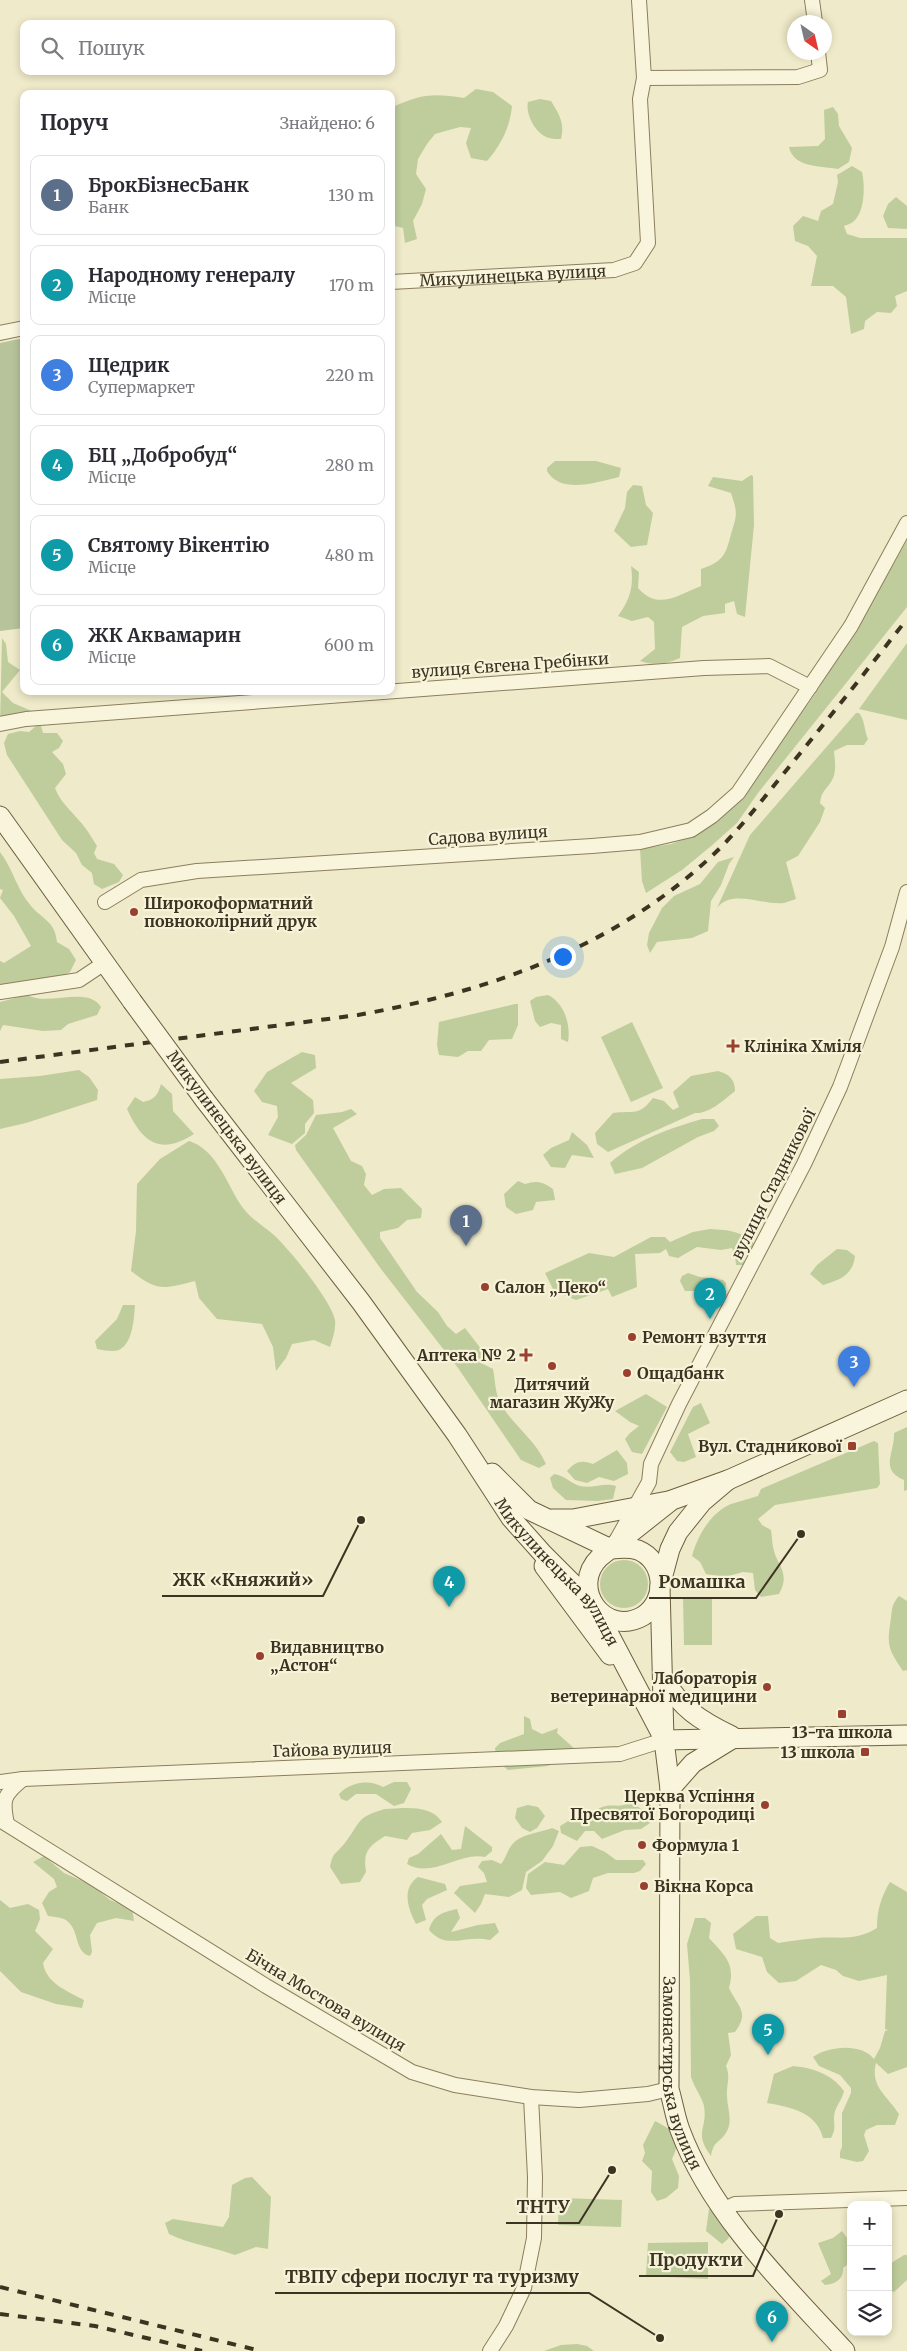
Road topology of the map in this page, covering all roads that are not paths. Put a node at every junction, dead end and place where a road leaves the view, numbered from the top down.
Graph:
1 (639, 0) edge
2 (812, 0) edge
3 (814, 15) edge
4 (819, 60) edge
5 (644, 78) junction
6 (395, 282) edge
7 (20, 329) edge
8 (0, 333) edge
9 (907, 523) edge
10 (810, 687) junction
11 (395, 691) edge
12 (345, 695) edge
13 (0, 724) edge
14 (0, 816) edge
15 (907, 892) edge
16 (104, 902) dead end
17 (106, 962) junction
18 (0, 992) edge
19 (907, 1400) edge
20 (457, 1436) junction
21 (728, 1480) junction
22 (672, 1500) junction
23 (635, 1508) junction
24 (511, 1518) junction
25 (545, 1520) junction
26 (611, 1549) junction
27 (660, 1586) junction
28 (593, 1604) junction
29 (663, 1678) junction
30 (634, 1682) junction
31 (907, 1735) edge
32 (735, 1737) junction
33 (664, 1740) junction
34 (24, 1778) junction
35 (0, 1782) edge
36 (670, 1789) junction
37 (4, 1822) edge
38 (669, 2089) junction
39 (531, 2097) junction
40 (907, 2198) edge
41 (724, 2209) junction
42 (490, 2351) edge
43 (845, 2351) edge

1 - 5 street
2 - 3 street
4 - 5 street
5 - 6 street, Микулинецька вулиця
7 - 8 street
9 - 10 street, Садова вулиця
10 - 11 street, вулиця Євгена Гребінки
10 - 16 street, Садова вулиця
12 - 13 street, вулиця Євгена Гребінки
14 - 17 main road, Микулинецька вулиця
15 - 23 street, вулиця Стадникової
17 - 18 street
17 - 20 main road, Микулинецька вулиця, bridge
19 - 21 main road
20 - 24 main road, Микулинецька вулиця
20 - 25 main road, Микулинецька вулиця
21 - 22 main road
21 - 27 main road
22 - 23 main road, Микулинецька вулиця
22 - 26 main road
23 - 25 main road, Микулинецька вулиця
23 - 26 street, вулиця Стадникової
24 - 28 main road, Микулинецька вулиця
24 - 30 main road
25 - 26 main road, Микулинецька вулиця
26 - 27 main road
26 - 28 main road
27 - 28 main road
27 - 29 main road
28 - 30 main road, Микулинецька вулиця
29 - 32 main road
29 - 33 main road
30 - 33 main road, Микулинецька вулиця
31 - 32 main road
32 - 33 main road
32 - 36 main road
33 - 34 street, Гайова вулиця
33 - 36 main road, Замонастирська вулиця
34 - 35 street, Гайова вулиця
34 - 37 street
36 - 38 main road, Замонастирська вулиця
37 - 39 street, Бічна Мостова вулиця
38 - 39 street, Бічна Мостова вулиця
38 - 41 main road, Замонастирська вулиця
39 - 42 street
40 - 41 street
41 - 43 main road, Замонастирська вулиця

